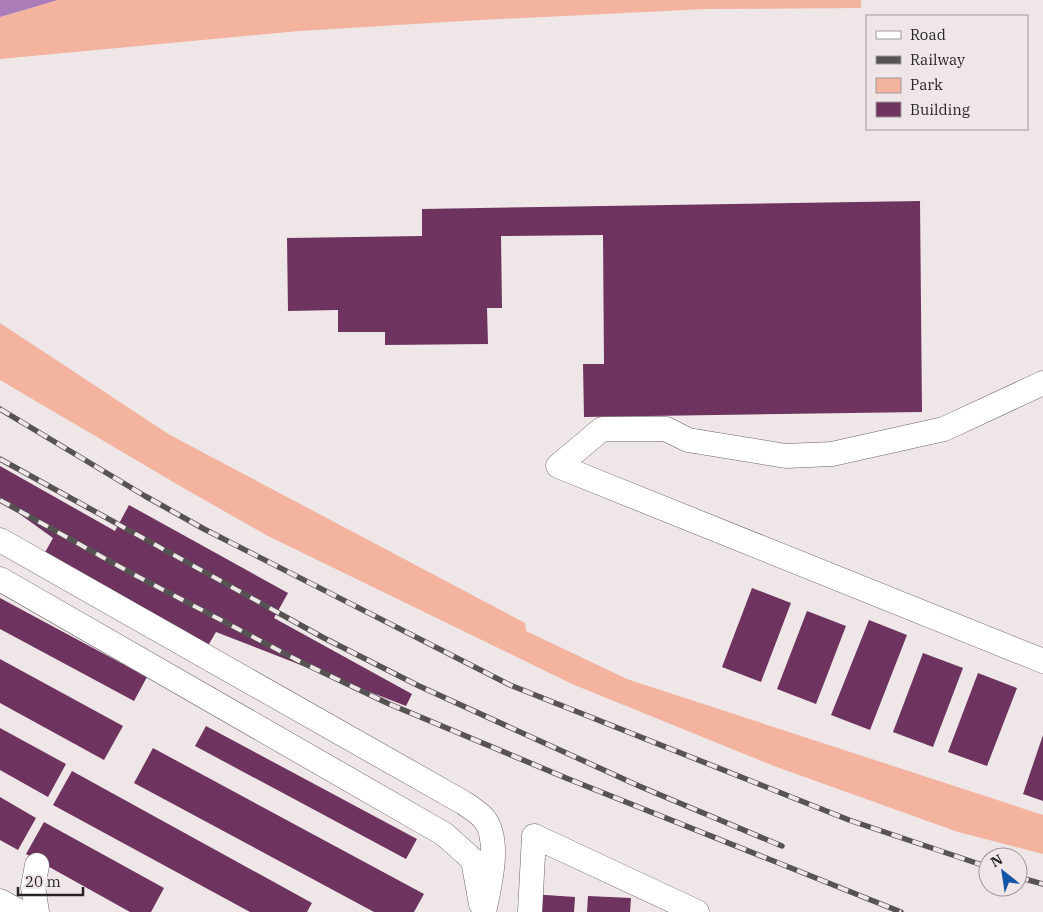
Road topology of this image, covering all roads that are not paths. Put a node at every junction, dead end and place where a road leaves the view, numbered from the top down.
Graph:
1 (1043, 383) edge
2 (0, 540) edge
3 (0, 579) edge
4 (1043, 661) edge
5 (37, 865) dead end
6 (0, 901) edge
7 (20, 912) edge
8 (37, 912) edge
9 (483, 912) edge
10 (530, 912) edge
11 (697, 912) edge

1 - 4 lane
2 - 9 lane
3 - 9 lane
5 - 8 lane
6 - 7 lane
10 - 11 lane

